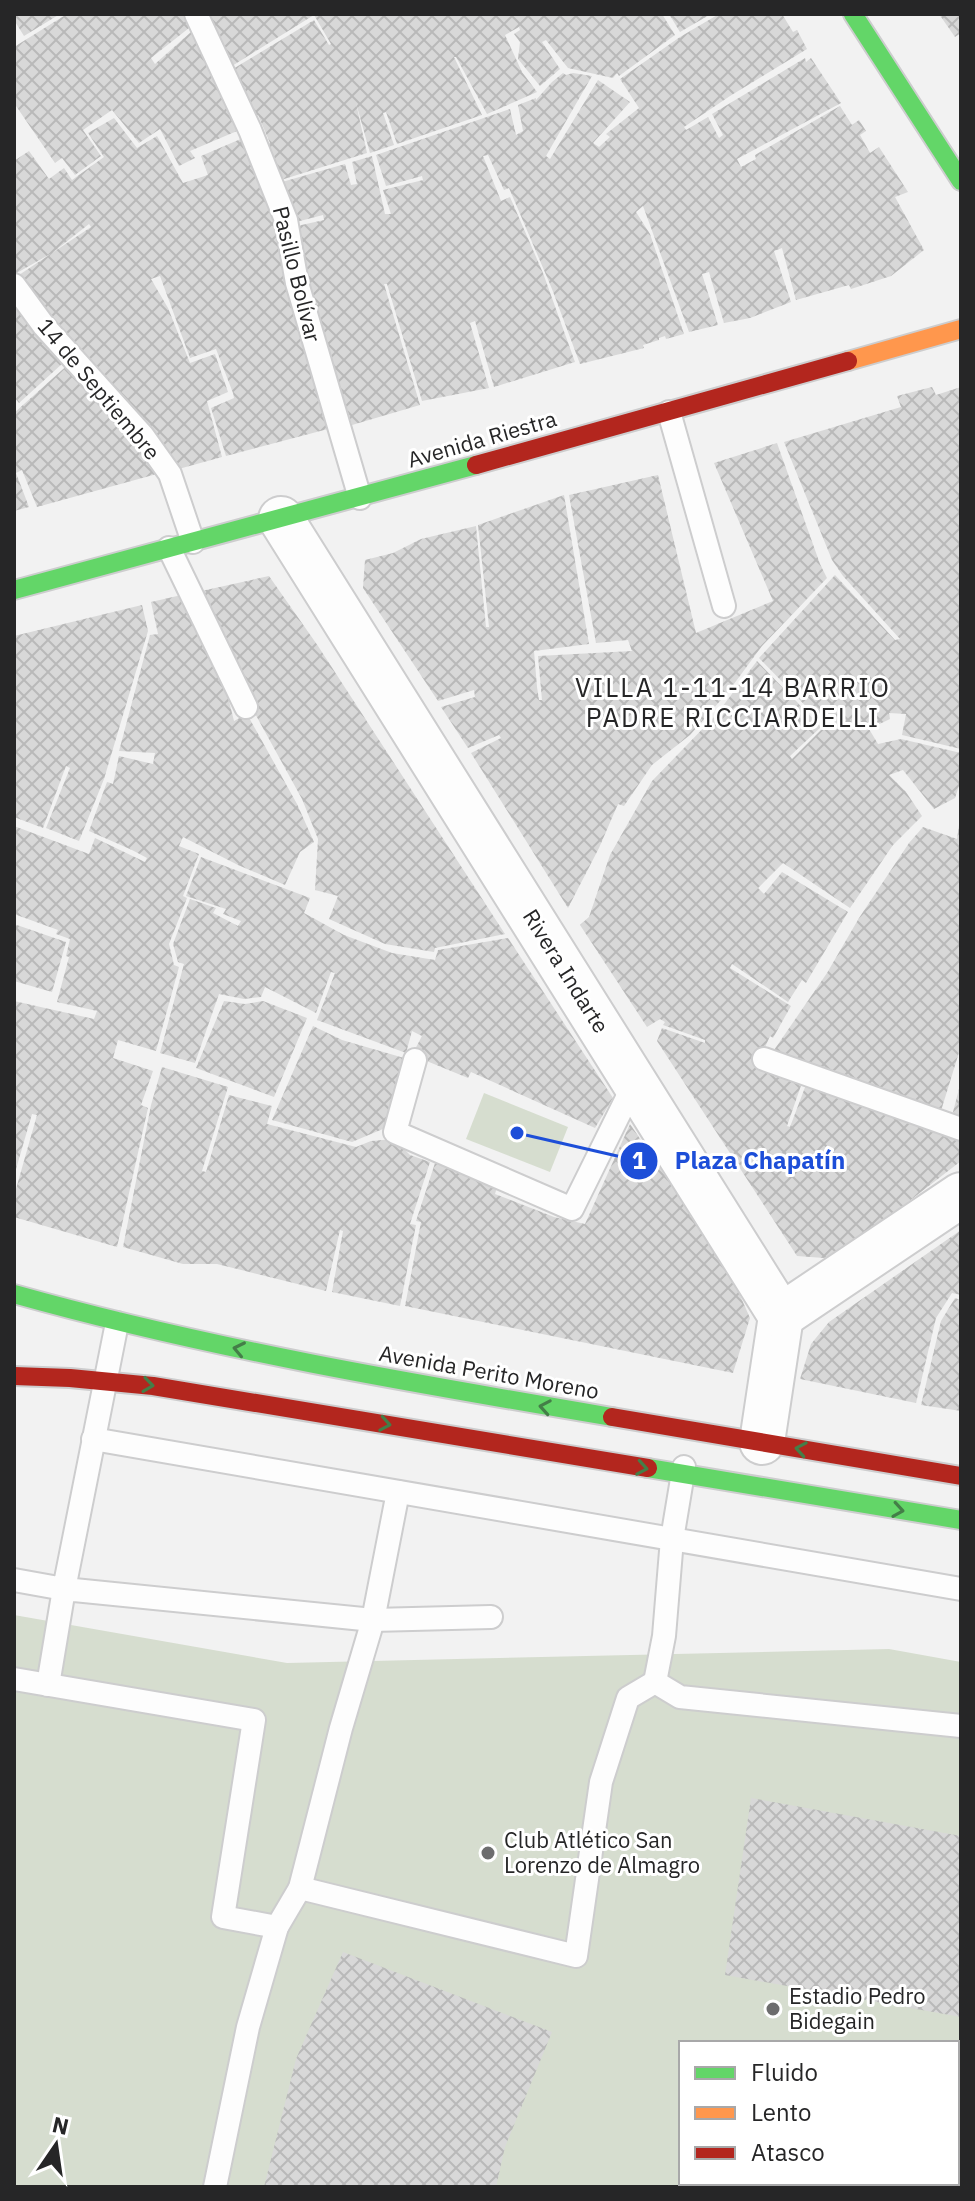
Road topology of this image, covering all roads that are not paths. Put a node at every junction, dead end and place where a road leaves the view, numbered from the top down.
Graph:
1 (196, 14) edge
2 (853, 14) edge
3 (961, 181) edge
4 (14, 285) edge
5 (961, 329) edge
6 (669, 412) junction
7 (360, 498) junction
8 (281, 519) junction
9 (193, 542) junction
10 (169, 548) junction
11 (14, 590) edge
12 (724, 606) dead end
13 (246, 707) dead end
14 (764, 1059) dead end
15 (415, 1060) dead end
16 (635, 1082) junction
17 (961, 1129) edge
18 (961, 1195) edge
19 (14, 1294) edge
20 (781, 1316) junction
21 (117, 1323) junction
22 (14, 1376) edge
23 (104, 1381) junction
24 (692, 1431) junction
25 (93, 1439) junction
26 (762, 1442) junction
27 (683, 1475) junction
28 (961, 1476) edge
29 (398, 1492) junction
30 (961, 1520) edge
31 (672, 1539) junction
32 (14, 1580) edge
33 (64, 1589) junction
34 (961, 1589) edge
35 (491, 1617) dead end
36 (373, 1620) junction
37 (14, 1679) edge
38 (655, 1682) junction
39 (48, 1685) junction
40 (961, 1726) edge
41 (300, 1888) junction
42 (277, 1927) junction
43 (215, 2187) edge

1 - 7 lane, Pasillo Bolívar
2 - 3 main road
4 - 9 lane, 14 de Septiembre
5 - 6 main road, Avenida Riestra
6 - 7 main road, Avenida Riestra
6 - 12 lane
7 - 8 main road, Avenida Riestra
8 - 9 main road, Avenida Riestra
8 - 16 street, Rivera Indarte
9 - 10 main road, Avenida Riestra
10 - 11 main road, Avenida Riestra
10 - 13 lane
14 - 17 lane
15 - 16 lane
16 - 20 street, Rivera Indarte
18 - 20 street
19 - 21 main road, Avenida Perito Moreno
20 - 26 street
21 - 23 lane
24 -> 21 main road, Avenida Perito Moreno
22 - 23 main road
23 - 25 lane
23 -> 27 main road
24 - 26 main road, Avenida Perito Moreno
24 - 27 lane
25 - 29 lane
25 - 33 lane
28 -> 26 main road, Avenida Perito Moreno
27 -> 30 main road
27 - 31 lane
29 - 31 lane
29 - 36 lane
31 - 34 lane
31 - 38 lane
32 - 33 lane
33 - 36 lane
33 - 39 lane
35 - 36 lane
36 - 41 lane
37 - 39 lane
38 - 40 lane
38 - 41 lane
39 - 42 lane
41 - 42 lane
42 - 43 lane

